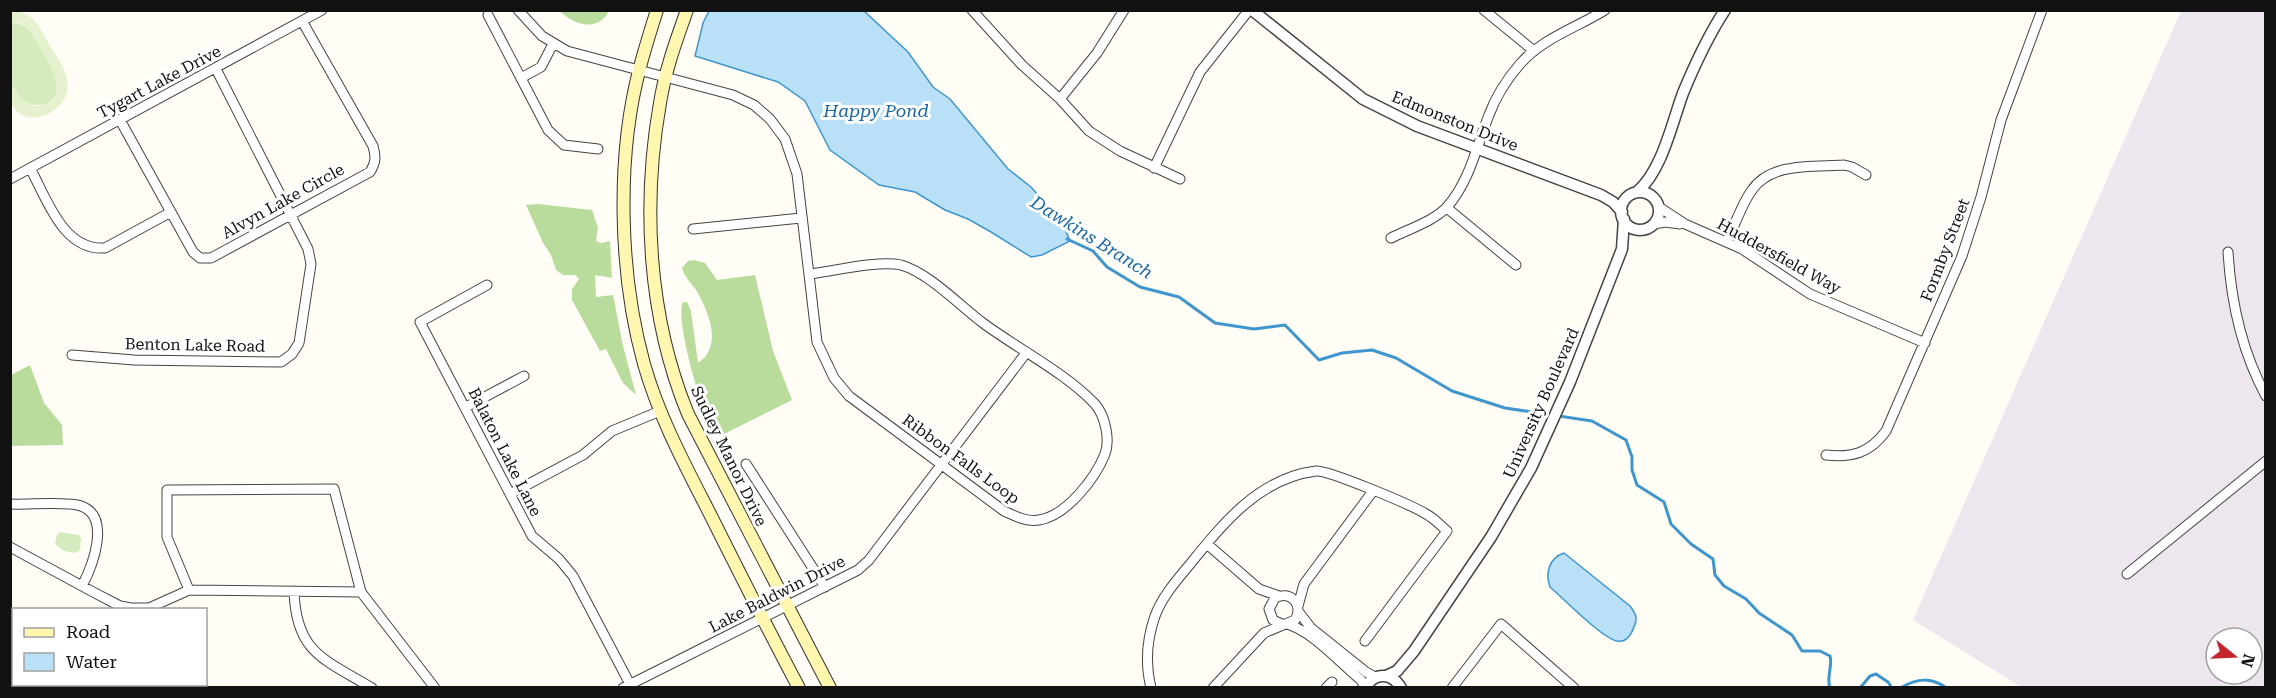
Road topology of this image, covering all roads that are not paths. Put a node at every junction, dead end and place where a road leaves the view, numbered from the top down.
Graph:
1 (322, 10) edge
2 (518, 10) edge
3 (657, 10) edge
4 (687, 10) edge
5 (972, 10) edge
6 (1124, 10) edge
7 (1251, 10) edge
8 (1484, 10) edge
9 (1605, 10) edge
10 (1725, 10) edge
11 (2043, 10) edge
12 (488, 15) dead end
13 (302, 21) junction
14 (553, 44) junction
15 (1534, 51) junction
16 (216, 69) junction
17 (639, 69) junction
18 (666, 76) junction
19 (521, 78) junction
20 (1060, 99) junction
21 (120, 120) junction
22 (1478, 148) junction
23 (598, 149) dead end
24 (1656, 166) junction
25 (30, 168) junction
26 (1154, 168) junction
27 (1866, 176) dead end
28 (10, 179) edge
29 (1180, 179) dead end
30 (1633, 194) junction
31 (1601, 195) junction
32 (1657, 203) junction
33 (1447, 208) junction
34 (171, 212) junction
35 (291, 215) junction
36 (1623, 216) junction
37 (801, 218) junction
38 (1654, 224) junction
39 (1685, 224) junction
40 (693, 229) dead end
41 (1641, 230) junction
42 (1392, 238) dead end
43 (1727, 242) junction
44 (1622, 249) junction
45 (2228, 252) dead end
46 (1516, 265) dead end
47 (810, 274) junction
48 (487, 285) dead end
49 (1924, 343) junction
50 (1026, 353) junction
51 (72, 355) dead end
52 (524, 376) dead end
53 (2265, 396) edge
54 (466, 407) junction
55 (660, 411) junction
56 (1826, 455) dead end
57 (2265, 461) edge
58 (746, 464) dead end
59 (941, 464) junction
60 (1373, 491) junction
61 (510, 494) junction
62 (10, 504) edge
63 (1207, 544) junction
64 (10, 548) edge
65 (2127, 574) dead end
66 (1304, 584) junction
67 (82, 586) junction
68 (825, 586) junction
69 (1259, 589) junction
70 (189, 590) junction
71 (294, 591) junction
72 (361, 592) junction
73 (1281, 596) junction
74 (787, 607) junction
75 (133, 608) edge
76 (144, 608) edge
77 (1298, 609) junction
78 (1269, 612) junction
79 (762, 619) junction
80 (1284, 624) junction
81 (1264, 633) junction
82 (1365, 641) dead end
83 (1414, 651) junction
84 (1381, 676) junction
85 (628, 686) edge
86 (372, 687) edge
87 (435, 687) edge
88 (799, 687) edge
89 (830, 687) edge
90 (1150, 687) edge
91 (1213, 687) edge
92 (1365, 687) edge
93 (1401, 687) edge
94 (1452, 687) edge
95 (1574, 687) edge

1 - 13 street, Tygart Lake Drive
2 - 14 street
3 - 17 main road
4 - 18 main road, Sudley Manor Drive
5 - 20 street
6 - 20 street
7 - 22 street, Edmonston Drive
7 - 26 street
8 - 15 street
9 - 15 street
10 - 24 street
11 - 49 street, Formby Street
12 - 19 street
13 - 16 street, Tygart Lake Drive
13 - 35 street, Alvyn Lake Circle
14 - 17 street
14 - 19 street
15 - 22 street
16 - 21 street, Tygart Lake Drive
16 - 35 street, Benton Lake Road
17 - 18 street, Ribbon Falls Loop
17 - 55 main road
18 - 37 street, Ribbon Falls Loop
18 - 74 main road, Sudley Manor Drive
19 - 23 street
20 - 26 street
21 - 25 street, Tygart Lake Drive
21 - 34 street, Alvyn Lake Circle
22 - 31 street, Edmonston Drive
22 - 33 street
24 - 30 street
24 - 32 street
25 - 28 street, Tygart Lake Drive
25 - 34 street
26 - 29 street
27 - 43 street
30 - 31 street, Edmonston Drive
30 - 32 street
30 - 36 street
31 - 36 street, Edmonston Drive
32 - 38 street
32 - 39 street, Huddersfield Way
33 - 42 street
33 - 46 street
34 - 35 street, Alvyn Lake Circle
35 - 51 street, Benton Lake Road
36 - 41 street
36 - 44 street, University Boulevard
37 - 40 street
37 - 47 street, Ribbon Falls Loop
38 - 39 street, Huddersfield Way
38 - 41 street
39 - 43 street, Huddersfield Way
41 - 44 street, University Boulevard
43 - 49 street, Huddersfield Way
44 - 83 street, University Boulevard
45 - 53 street
47 - 50 street, Ribbon Falls Loop
47 - 59 street, Ribbon Falls Loop
48 - 54 street, Balaton Lake Lane
49 - 56 street, Formby Street
50 - 59 street, Lake Baldwin Drive
50 - 59 street, Ribbon Falls Loop
52 - 54 street
54 - 61 street, Balaton Lake Lane
55 - 61 street
55 - 79 main road
57 - 65 street
58 - 68 street
59 - 68 street, Lake Baldwin Drive
60 - 63 street
60 - 66 street
60 - 82 street
61 - 85 street, Balaton Lake Lane
62 - 67 street
63 - 69 street
63 - 90 street
64 - 67 street
66 - 73 street
66 - 77 street
67 - 75 street
68 - 74 street, Lake Baldwin Drive
69 - 73 street
69 - 78 street
70 - 71 street
70 - 72 street
70 - 76 street
71 - 72 street
71 - 86 street
72 - 87 street
73 - 77 street
73 - 78 street
74 - 79 street, Lake Baldwin Drive
74 - 89 main road, Sudley Manor Drive
77 - 80 street
77 - 84 street
78 - 80 street
78 - 81 street
79 - 85 street, Lake Baldwin Drive
79 - 88 main road
80 - 81 street
80 - 92 street
81 - 91 street
83 - 84 street, University Boulevard
83 - 93 street, University Boulevard
84 - 92 street, University Boulevard
84 - 93 street
94 - 95 street

